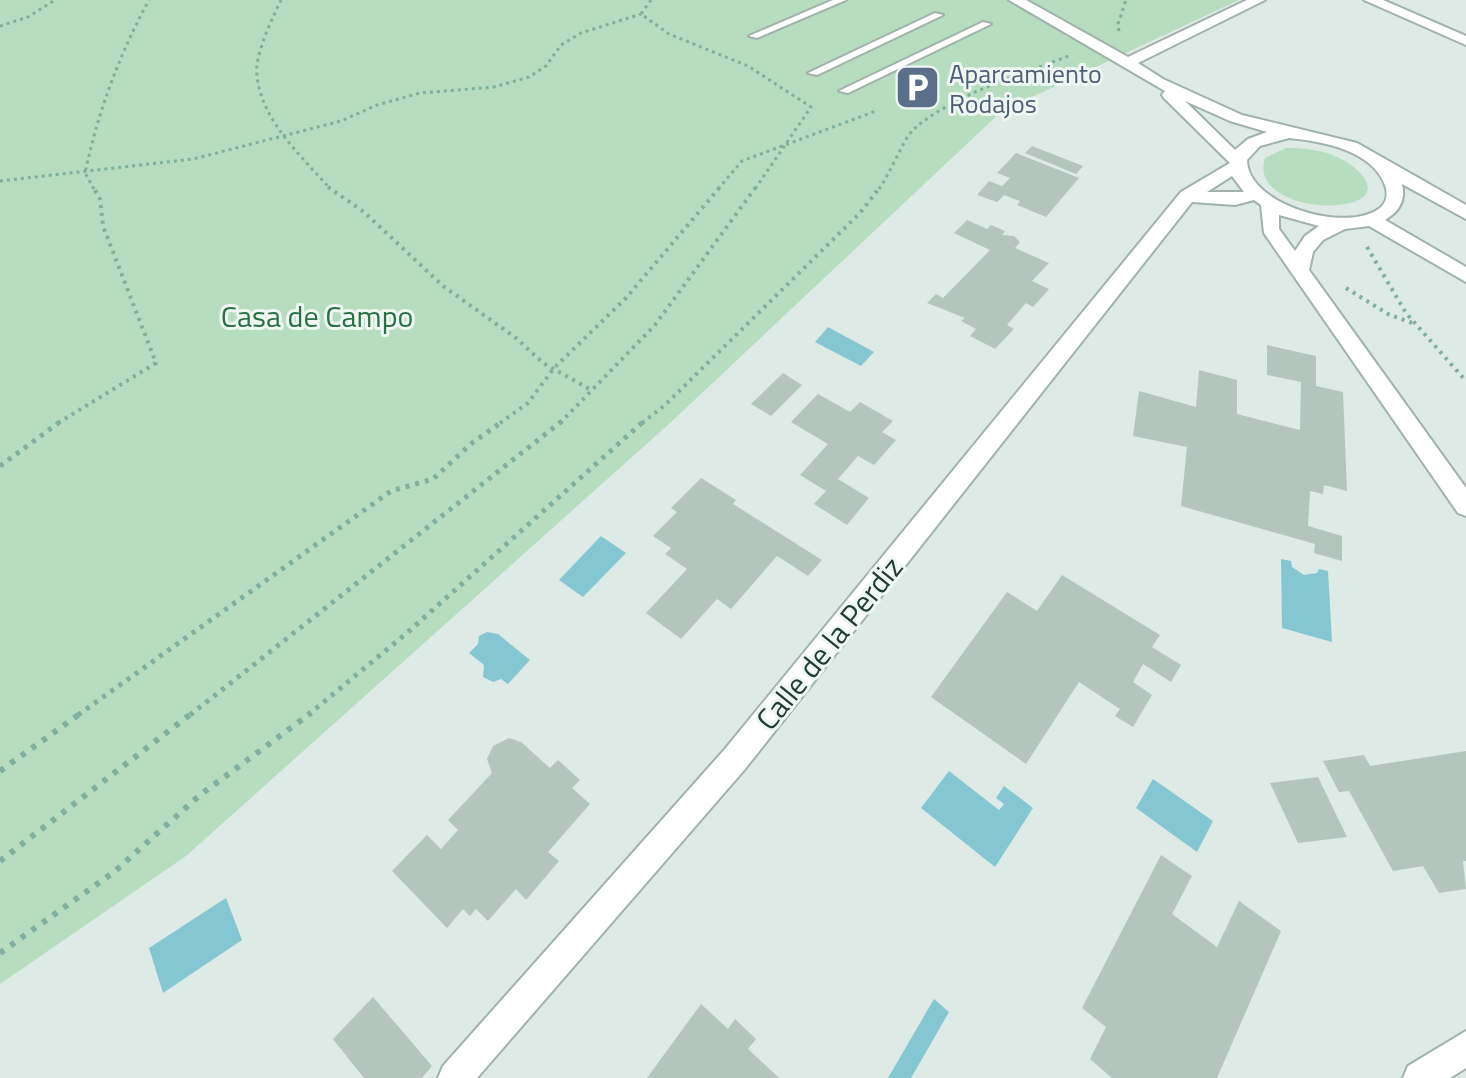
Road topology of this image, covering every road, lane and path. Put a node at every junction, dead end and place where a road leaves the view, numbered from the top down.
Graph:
1 (55, 0) edge
2 (149, 0) edge
3 (281, 0) edge
4 (651, 0) edge
5 (841, 0) edge
6 (1016, 0) edge
7 (1258, 0) edge
8 (1371, 0) edge
9 (641, 14) junction
10 (938, 15) dead end
11 (986, 24) dead end
12 (0, 26) edge
13 (754, 36) dead end
14 (1466, 41) edge
15 (1095, 43) junction
16 (1127, 63) junction
17 (813, 73) dead end
18 (1157, 82) junction
19 (844, 91) dead end
20 (876, 111) dead end
21 (1289, 133) junction
22 (285, 136) junction
23 (783, 148) junction
24 (1364, 154) junction
25 (1237, 163) junction
26 (85, 173) junction
27 (0, 181) edge
28 (1187, 196) junction
29 (1264, 199) junction
30 (1466, 213) edge
31 (1357, 223) junction
32 (1300, 271) junction
33 (1466, 276) edge
34 (1416, 324) junction
35 (554, 368) junction
36 (1466, 381) edge
37 (593, 391) junction
38 (0, 466) edge
39 (1466, 506) edge
40 (0, 771) edge
41 (0, 861) edge
42 (0, 953) edge
43 (1466, 1048) edge
44 (455, 1078) edge
45 (1420, 1078) edge

1 - 12 path
2 - 26 path
3 - 22 path
4 - 9 path
5 - 13 lane
6 - 15 street
7 - 16 street
8 - 14 street
9 - 22 path
9 - 23 path
10 - 17 lane
11 - 19 lane
15 - 16 street
15 - 42 path
16 - 18 street
18 - 21 street
18 - 25 street
20 - 23 path
21 - 24 street
21 - 25 street, Calle de la Perdiz
22 - 26 path
22 - 35 path
23 - 35 path
23 - 37 path
24 - 30 street
24 - 31 street
25 - 28 street, Calle de la Perdiz
25 - 29 street
26 - 27 path
26 - 38 path
28 - 29 street
28 - 44 street, Calle de la Perdiz
29 - 31 street
29 - 32 street
31 - 32 street
31 - 33 street
31 - 34 path
32 - 34 path
32 - 39 street
34 - 36 path
35 - 37 path
35 - 40 path
37 - 41 path
43 - 45 street

